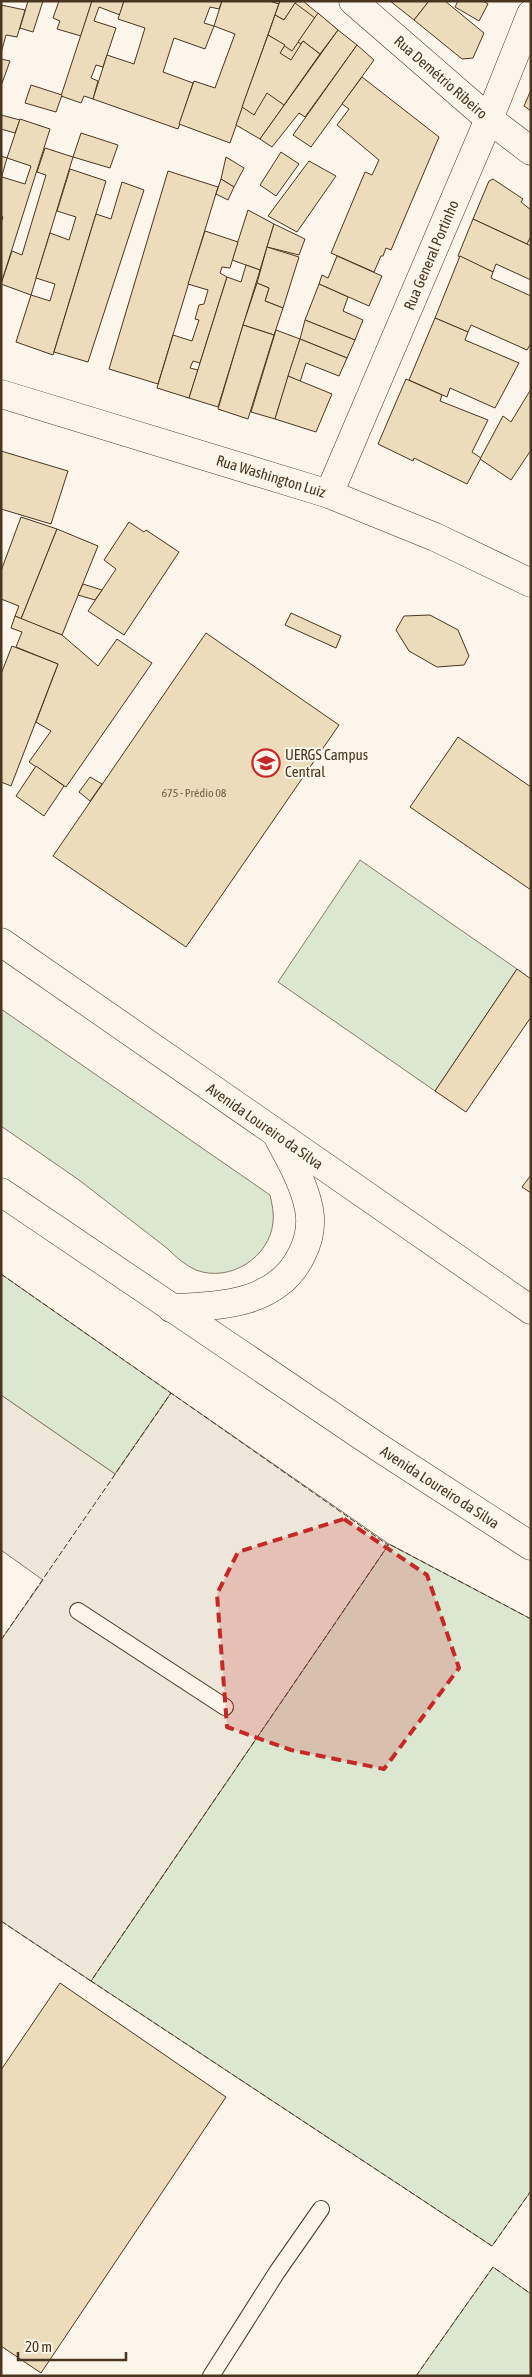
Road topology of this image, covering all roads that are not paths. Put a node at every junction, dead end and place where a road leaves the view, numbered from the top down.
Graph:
1 (354, 1) edge
2 (531, 14) edge
3 (489, 119) junction
4 (531, 151) edge
5 (1, 394) edge
6 (329, 494) junction
7 (531, 583) edge
8 (1, 942) edge
9 (276, 1135) junction
10 (1, 1192) edge
11 (172, 1308) junction
12 (531, 1310) edge
13 (531, 1546) edge
14 (78, 1611) dead end
15 (225, 1707) dead end
16 (321, 2209) dead end
17 (211, 2376) edge

1 - 3 main road, Rua Demétrio Ribeiro
2 - 3 main road, Rua General Portinho
3 - 4 main road, Rua Demétrio Ribeiro
3 - 6 main road, Rua General Portinho
5 - 6 main road, Rua Washington Luiz
6 - 7 main road, Rua Washington Luiz
8 - 9 main road, Avenida Loureiro da Silva
9 - 11 main road
9 - 12 main road, Avenida Loureiro da Silva
10 - 11 main road, Avenida Loureiro da Silva
11 - 13 main road, Avenida Loureiro da Silva
14 - 15 lane
16 - 17 lane

